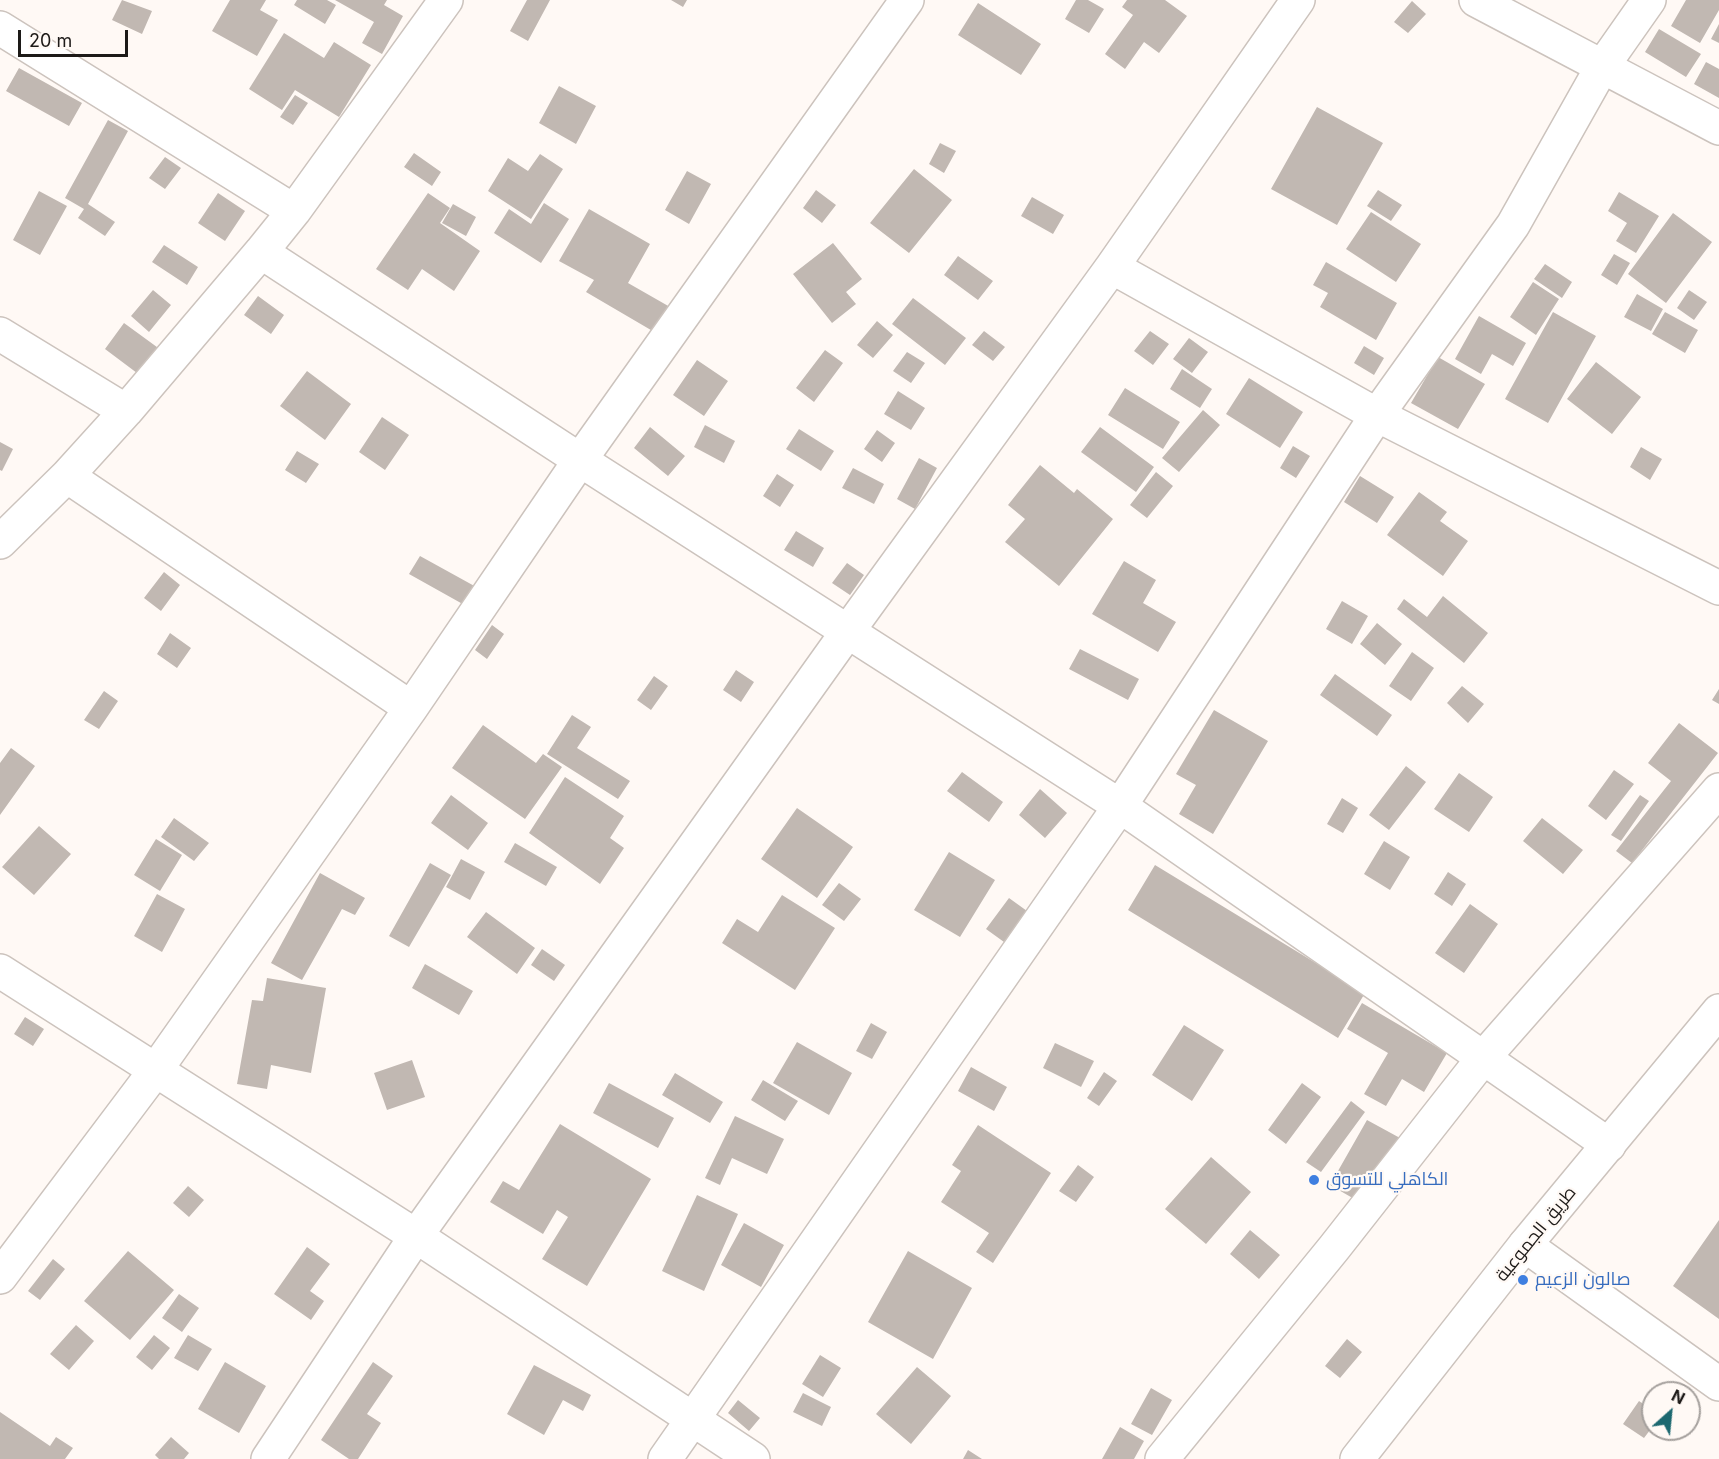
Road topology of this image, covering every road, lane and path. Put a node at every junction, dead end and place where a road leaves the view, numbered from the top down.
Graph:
1 (446, 0) edge
2 (907, 0) edge
3 (1298, 0) edge
4 (1476, 0) edge
5 (1649, 0) edge
6 (0, 28) edge
7 (1602, 67) junction
8 (1719, 128) edge
9 (294, 211) junction
10 (261, 252) junction
11 (1112, 267) junction
12 (0, 334) edge
13 (126, 411) junction
14 (1377, 415) junction
15 (580, 460) junction
16 (67, 476) junction
17 (0, 542) edge
18 (1719, 588) edge
19 (848, 631) junction
20 (411, 708) junction
21 (1719, 790) edge
22 (1120, 806) junction
23 (0, 971) edge
24 (1719, 1011) edge
25 (1484, 1057) junction
26 (155, 1071) junction
27 (1609, 1144) junction
28 (416, 1236) junction
29 (1525, 1245) junction
30 (0, 1277) edge
31 (1719, 1384) edge
32 (694, 1419) junction
33 (268, 1459) edge
34 (665, 1459) edge
35 (753, 1459) edge
36 (1162, 1459) edge
37 (1357, 1459) edge

1 - 9 street
2 - 15 street
3 - 11 street
4 - 7 street
5 - 7 street
6 - 9 street
7 - 8 street
7 - 14 street
9 - 10 street
10 - 13 street
10 - 15 street
11 - 14 street
11 - 19 street
12 - 13 street
13 - 16 street
14 - 18 street
14 - 22 street
15 - 19 street
15 - 20 street
16 - 17 street
16 - 20 street
19 - 22 street
19 - 28 street
20 - 26 street
21 - 25 street
22 - 25 street
22 - 32 street
23 - 26 street
24 - 27 street, طريق الجموعية
25 - 27 street
25 - 36 street
26 - 28 street
26 - 30 street
27 - 29 street, طريق الجموعية
28 - 32 street
28 - 33 street
29 - 31 street
29 - 37 street, طريق الجموعية
32 - 34 street
32 - 35 street

